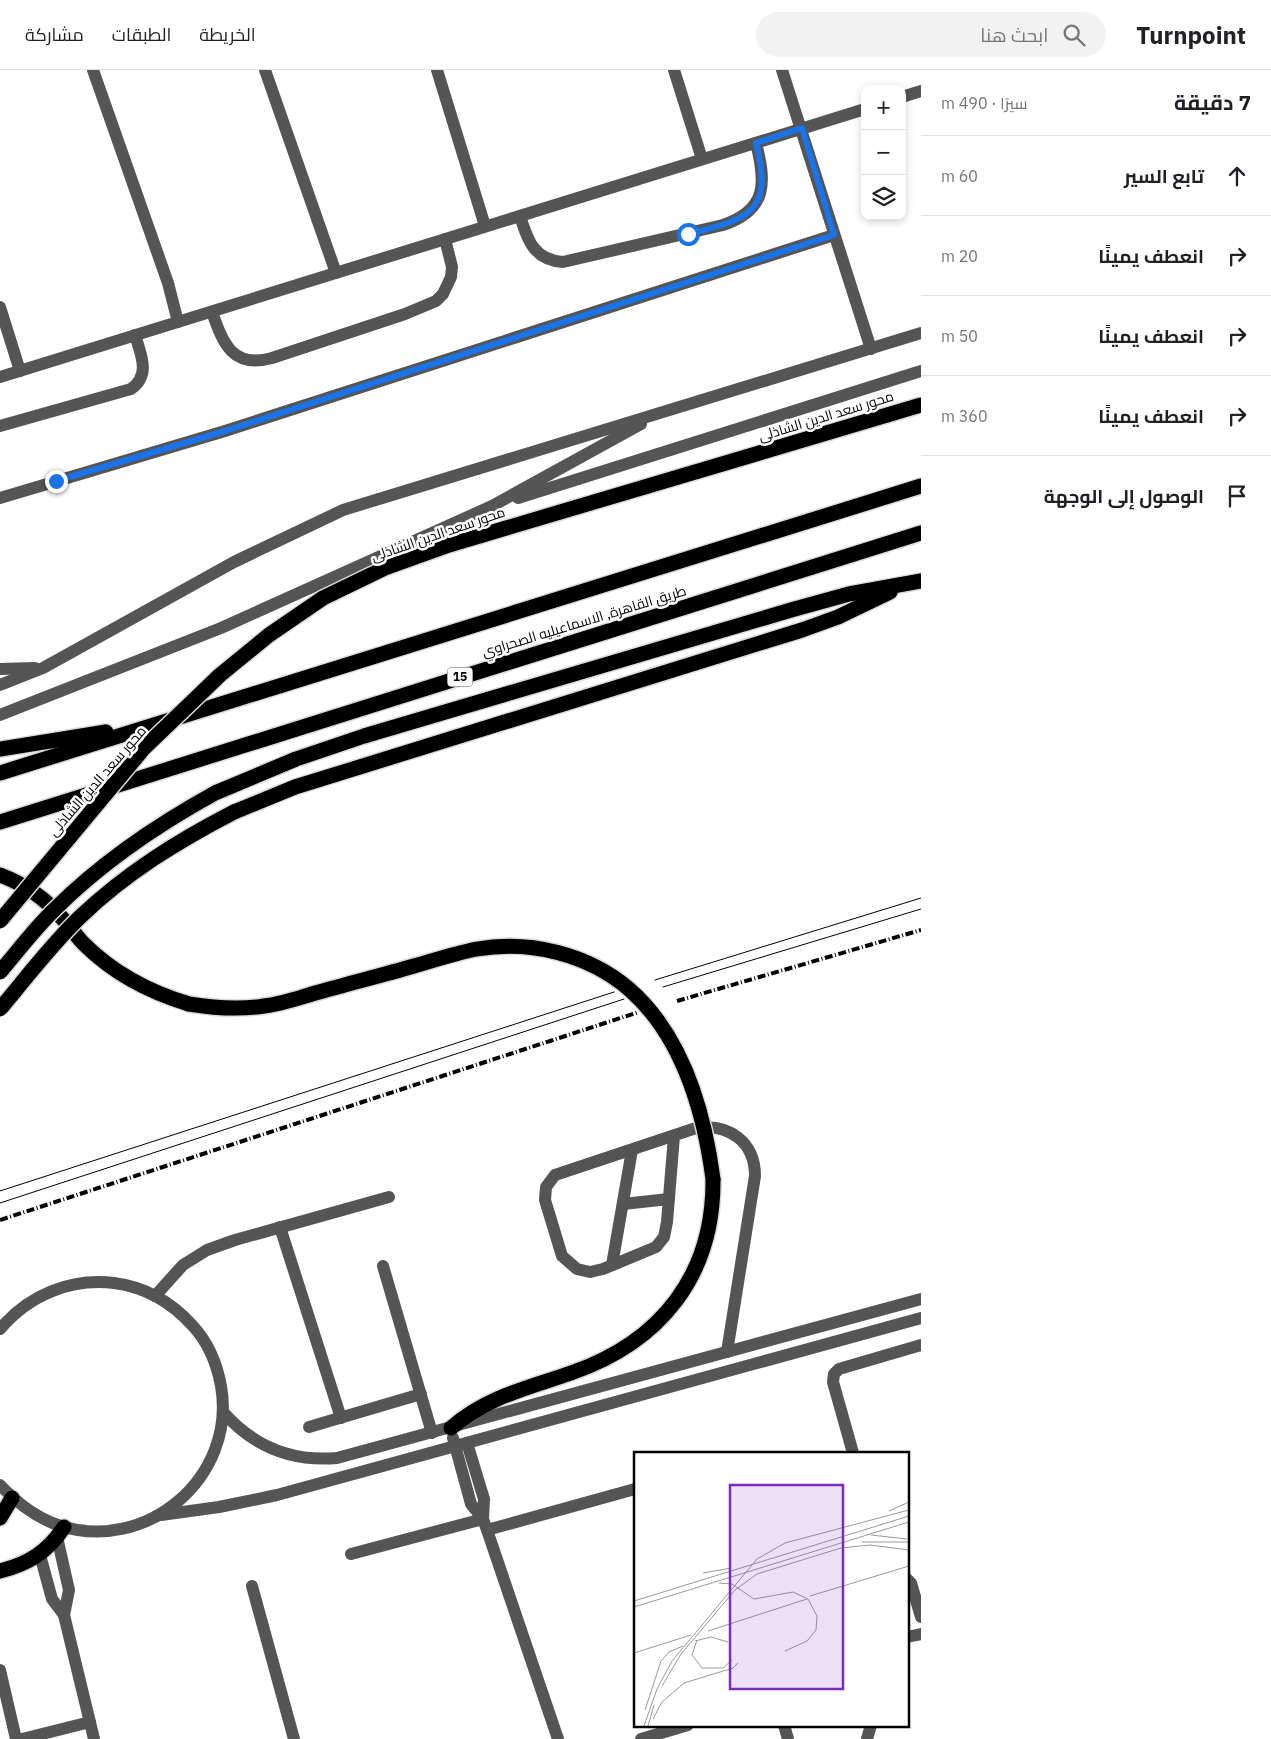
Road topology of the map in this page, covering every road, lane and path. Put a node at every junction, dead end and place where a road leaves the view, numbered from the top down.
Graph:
1 (92, 70) edge
2 (265, 70) edge
3 (436, 70) edge
4 (674, 70) edge
5 (782, 70) edge
6 (921, 91) edge
7 (906, 96) edge
8 (861, 109) edge
9 (802, 128) junction
10 (756, 143) junction
11 (702, 159) junction
12 (520, 216) junction
13 (486, 226) junction
14 (834, 235) junction
15 (445, 239) junction
16 (336, 273) junction
17 (0, 307) edge
18 (212, 312) junction
19 (178, 322) junction
20 (921, 333) edge
21 (135, 335) junction
22 (871, 349) junction
23 (20, 371) junction
24 (921, 371) edge
25 (0, 377) edge
26 (921, 404) edge
27 (666, 411) junction
28 (0, 426) edge
29 (921, 486) edge
30 (0, 498) edge
31 (492, 506) junction
32 (921, 533) edge
33 (917, 581) edge
34 (0, 668) edge
35 (43, 668) junction
36 (0, 685) edge
37 (0, 715) edge
38 (149, 726) junction
39 (0, 749) edge
40 (0, 773) edge
41 (0, 822) edge
42 (0, 875) edge
43 (0, 921) edge
44 (0, 972) edge
45 (0, 1009) edge
46 (674, 1136) junction
47 (632, 1150) junction
48 (390, 1197) dead end
49 (669, 1199) junction
50 (622, 1204) junction
51 (280, 1227) junction
52 (612, 1265) junction
53 (383, 1266) dead end
54 (155, 1296) junction
55 (921, 1299) edge
56 (921, 1318) edge
57 (818, 1327) junction
58 (0, 1329) edge
59 (765, 1342) junction
60 (823, 1345) junction
61 (921, 1345) edge
62 (727, 1352) junction
63 (771, 1359) junction
64 (421, 1394) junction
65 (223, 1412) junction
66 (341, 1418) junction
67 (309, 1427) dead end
68 (451, 1428) junction
69 (432, 1433) junction
70 (461, 1444) junction
71 (853, 1452) edge
72 (0, 1485) edge
73 (634, 1489) edge
74 (12, 1498) junction
75 (161, 1514) junction
76 (0, 1518) edge
77 (485, 1524) junction
78 (60, 1532) junction
79 (351, 1554) dead end
80 (40, 1555) junction
81 (0, 1571) edge
82 (908, 1581) edge
83 (252, 1586) dead end
84 (64, 1615) junction
85 (921, 1617) edge
86 (921, 1634) edge
87 (908, 1637) edge
88 (0, 1670) edge
89 (90, 1722) junction
90 (685, 1726) edge
91 (784, 1726) edge
92 (871, 1726) edge
93 (16, 1739) edge
94 (22, 1739) edge
95 (94, 1739) edge
96 (294, 1739) edge
97 (558, 1739) edge
98 (640, 1739) edge
99 (788, 1739) edge
100 (867, 1739) edge

1 - 19 street
2 - 16 street
3 - 13 street
4 - 11 street
5 - 9 street
6 - 7 street
8 - 9 street
9 - 10 street
9 - 14 street
10 - 11 street
10 - 12 street
11 - 12 street
12 - 13 street
13 - 15 street
14 - 22 street
14 - 30 street
15 - 16 street
15 - 18 street
16 - 18 street
17 - 23 street
18 - 19 street
19 - 21 street
20 - 22 street
21 - 23 street
21 - 28 street
22 - 27 street
23 - 25 street
24 - 31 street
26 - 43 highway, محور سعد الدين الشاذلى, bridge
27 - 31 street
27 - 35 street
29 - 38 highway, طريق القاهرة, الاسماعيليه الصحراوي
31 - 37 street
32 - 41 highway, طريق القاهرة, الاسماعيليه الصحراوي / 15
33 - 44 highway, bridge
33 - 45 highway, bridge
34 - 35 street
35 - 36 street
38 - 39 highway
38 - 40 highway, طريق القاهرة, الاسماعيليه الصحراوي
42 - 68 highway, bridge
46 - 47 street
46 - 49 street
46 - 62 street
47 - 50 street
47 - 52 street
48 - 51 street
49 - 50 street
49 - 52 street
50 - 52 street
51 - 54 street
51 - 66 street
53 - 64 street
54 - 58 street
54 - 65 street
55 - 57 street
56 - 60 street
57 - 59 street
57 - 60 street
59 - 62 street
59 - 63 street
60 - 63 street
61 - 71 street
62 - 68 street
63 - 70 street
64 - 66 street
64 - 69 street
65 - 69 street
65 - 75 street
66 - 67 street
68 - 69 street
68 - 70 street
70 - 75 street
70 - 77 street
72 - 74 street
73 - 77 street
74 - 76 highway
74 - 78 street
75 - 78 street
77 - 79 street
77 - 97 street
78 - 80 highway
78 - 84 street
80 - 81 highway
80 - 84 street
82 - 85 street
83 - 96 street
84 - 89 street
86 - 87 street
88 - 93 street
89 - 94 street
89 - 95 street
90 - 98 street
91 - 99 street
92 - 100 street

